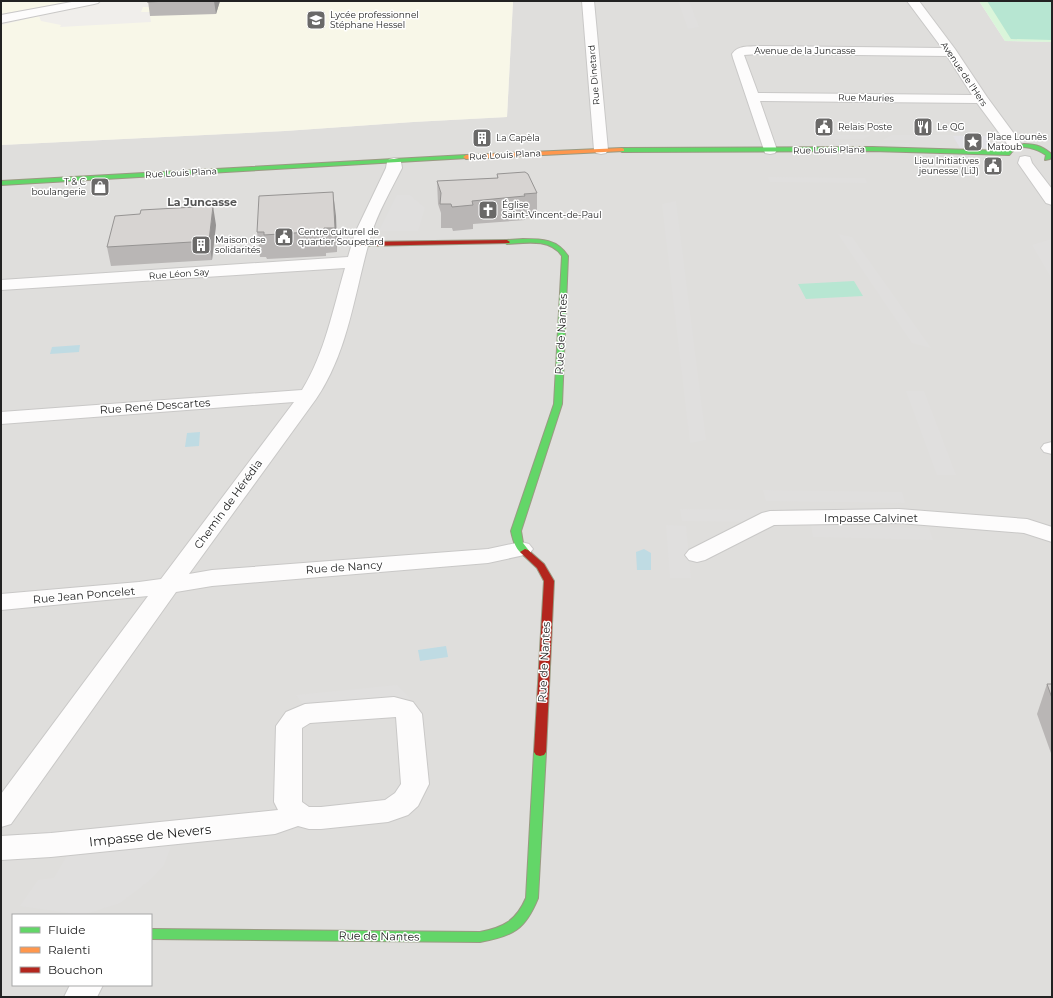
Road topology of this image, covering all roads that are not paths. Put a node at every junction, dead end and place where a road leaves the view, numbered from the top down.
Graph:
1 (94, 1) edge
2 (588, 1) edge
3 (914, 1) edge
4 (1, 19) edge
5 (950, 52) junction
6 (752, 97) junction
7 (981, 99) junction
8 (1012, 149) junction
9 (601, 150) junction
10 (770, 150) junction
11 (1049, 159) edge
12 (1025, 160) junction
13 (394, 162) junction
14 (1, 183) edge
15 (1052, 200) edge
16 (359, 253) junction
17 (1, 285) edge
18 (309, 395) junction
19 (1, 418) edge
20 (1052, 536) edge
21 (521, 549) junction
22 (697, 554) dead end
23 (168, 586) junction
24 (1, 602) edge
25 (298, 815) junction
26 (1, 816) edge
27 (1, 848) edge
28 (152, 934) edge
29 (86, 986) edge
30 (80, 997) edge

1 - 4 street
2 - 9 street, Rue Dinetard
3 - 5 street, Avenue de l'Hers
5 - 6 street, Avenue de la Juncasse
5 - 7 street, Avenue de l'Hers
6 - 7 street, Rue Mauries
6 - 10 street, Avenue de la Juncasse
7 - 8 street, Avenue de l'Hers
8 - 10 street, Rue Louis Plana
8 - 11 street, Rue Louis Plana
8 - 12 street
9 - 10 street, Rue Louis Plana
9 - 13 street, Rue Louis Plana
11 - 12 street
12 - 15 street
13 - 14 street, Rue Louis Plana
13 - 16 street, Chemin de Hérédia
16 - 17 street, Rue Léon Say
16 - 18 street, Chemin de Hérédia
16 - 21 street, Rue de Nantes
18 - 19 street, Rue René Descartes
18 - 23 street, Chemin de Hérédia
20 - 22 street, Impasse Calvinet
21 - 23 street, Rue de Nancy
21 - 28 street, Rue de Nantes
23 - 24 street, Rue Jean Poncelet
23 - 26 street, Chemin de Hérédia
25 - 25 street, Impasse de Nevers
25 - 27 street, Impasse de Nevers
29 - 30 street

